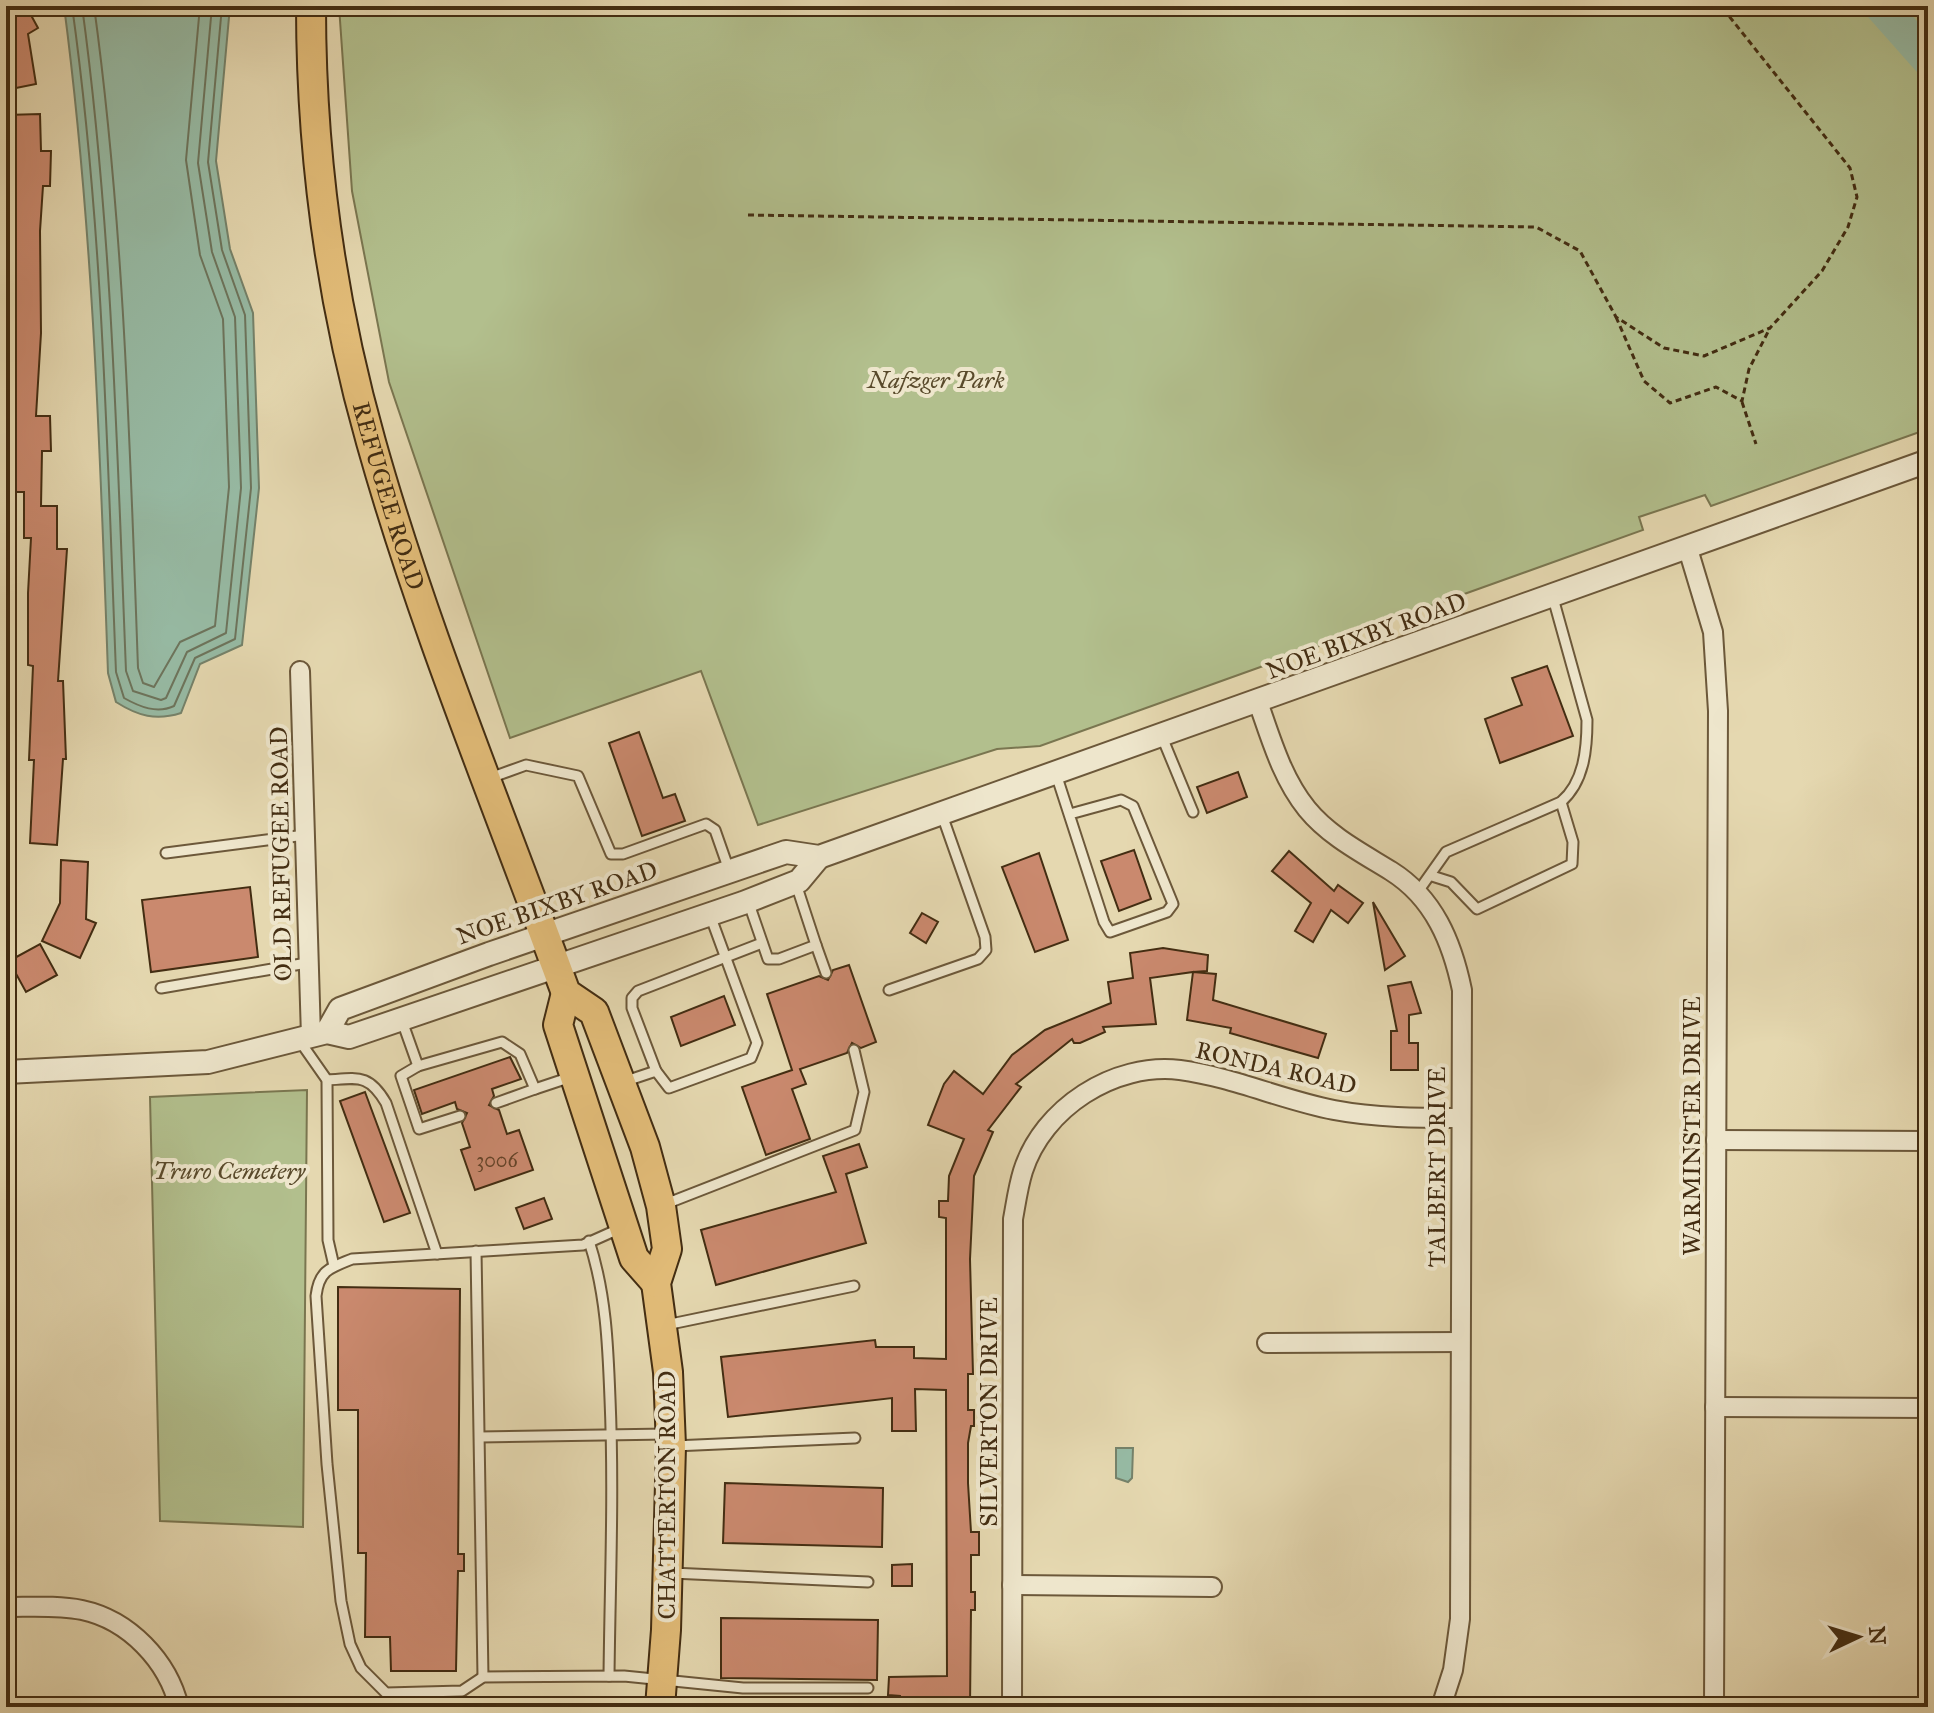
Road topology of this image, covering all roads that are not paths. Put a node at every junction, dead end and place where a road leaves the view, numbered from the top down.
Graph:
1 (311, 6) edge
2 (1928, 461) edge
3 (1688, 549) junction
4 (1553, 598) junction
5 (300, 671) dead end
6 (1258, 702) junction
7 (1162, 737) junction
8 (1056, 774) junction
9 (486, 779) junction
10 (1561, 802) junction
11 (1193, 812) dead end
12 (1070, 814) junction
13 (942, 815) junction
14 (305, 835) junction
15 (166, 853) dead end
16 (819, 857) junction
17 (730, 872) junction
18 (1432, 876) junction
19 (795, 883) junction
20 (1417, 893) junction
21 (748, 901) junction
22 (710, 915) junction
23 (544, 934) junction
24 (762, 943) junction
25 (816, 945) junction
26 (726, 957) junction
27 (307, 963) junction
28 (556, 966) junction
29 (826, 973) dead end
30 (161, 988) dead end
31 (889, 990) dead end
32 (566, 993) junction
33 (402, 1021) junction
34 (312, 1036) junction
35 (854, 1050) dead end
36 (418, 1066) junction
37 (656, 1071) junction
38 (6, 1072) edge
39 (574, 1076) junction
40 (327, 1080) junction
41 (621, 1083) junction
42 (535, 1089) junction
43 (496, 1103) dead end
44 (460, 1116) dead end
45 (1461, 1118) junction
46 (1049, 1125) joint
47 (1716, 1140) junction
48 (1928, 1141) edge
49 (661, 1206) junction
50 (625, 1226) junction
51 (589, 1241) junction
52 (476, 1251) junction
53 (437, 1254) junction
54 (334, 1266) junction
55 (656, 1283) junction
56 (854, 1286) dead end
57 (663, 1326) junction
58 (1460, 1342) junction
59 (1267, 1343) dead end
60 (1715, 1407) junction
61 (1928, 1408) edge
62 (611, 1435) junction
63 (480, 1437) junction
64 (855, 1438) dead end
65 (671, 1440) junction
66 (669, 1573) junction
67 (868, 1582) dead end
68 (1012, 1585) junction
69 (1212, 1587) dead end
70 (6, 1607) edge
71 (609, 1676) junction
72 (483, 1677) junction
73 (868, 1688) dead end
74 (661, 1694) edge
75 (179, 1707) edge
76 (1012, 1707) edge
77 (1441, 1707) edge
78 (1714, 1707) edge

1 - 9 main road, REFUGEE ROAD
2 - 3 street, NOE BIXBY ROAD
3 - 4 street, NOE BIXBY ROAD
3 - 47 street, WARMINSTER DRIVE
4 - 6 street, NOE BIXBY ROAD
4 - 10 lane
5 - 14 street, OLD REFUGEE ROAD
6 - 7 street, NOE BIXBY ROAD
6 - 20 street, TALBERT DRIVE
7 - 8 street, NOE BIXBY ROAD
7 - 11 lane
8 - 12 lane
8 - 13 street, NOE BIXBY ROAD
9 - 17 lane
9 - 23 main road, REFUGEE ROAD
10 - 18 lane
10 - 18 lane
12 - 12 lane
13 - 16 street, NOE BIXBY ROAD
13 - 31 lane
14 - 15 lane
14 - 27 street, OLD REFUGEE ROAD
16 - 17 street, NOE BIXBY ROAD
16 - 19 street, NOE BIXBY ROAD
17 - 23 street, NOE BIXBY ROAD
18 - 20 lane
19 - 21 street, NOE BIXBY ROAD
19 - 25 lane
20 - 45 street, TALBERT DRIVE
21 - 22 street, NOE BIXBY ROAD
21 - 24 lane
22 - 26 lane
22 - 28 street, NOE BIXBY ROAD
23 - 28 main road, REFUGEE ROAD
23 - 34 street, NOE BIXBY ROAD
24 - 25 lane
24 - 26 lane
25 - 29 lane
26 - 37 lane
26 - 37 lane
27 - 30 lane
27 - 34 street, OLD REFUGEE ROAD
28 - 32 main road, CHATTERTON ROAD
28 - 33 street, NOE BIXBY ROAD
32 - 39 main road, CHATTERTON ROAD
32 - 41 main road, CHATTERTON ROAD
33 - 34 street, NOE BIXBY ROAD
33 - 36 lane
34 - 38 street, NOE BIXBY ROAD
34 - 40 lane
35 - 49 lane
36 - 42 lane
36 - 44 lane
37 - 41 lane
39 - 42 lane
39 - 50 main road, CHATTERTON ROAD
40 - 53 lane
40 - 54 lane
41 - 49 main road, CHATTERTON ROAD
42 - 43 lane
45 - 46 street, RONDA ROAD
45 - 58 street, TALBERT DRIVE
46 - 68 street, SILVERTON DRIVE
47 - 48 street
47 - 60 street, WARMINSTER DRIVE
49 - 55 main road, CHATTERTON ROAD
50 - 51 lane
50 - 55 main road, CHATTERTON ROAD
51 - 52 lane
51 - 62 lane
52 - 53 lane
52 - 63 lane
53 - 54 lane
54 - 72 lane
55 - 57 main road, CHATTERTON ROAD
56 - 57 lane
57 - 65 main road, CHATTERTON ROAD
58 - 59 street
58 - 77 street, TALBERT DRIVE
60 - 61 street
60 - 78 street, WARMINSTER DRIVE
62 - 63 lane
62 - 65 lane
62 - 71 lane
63 - 72 lane
64 - 65 lane
65 - 66 main road, CHATTERTON ROAD
66 - 67 lane
66 - 74 main road, CHATTERTON ROAD
68 - 69 street
68 - 76 street, SILVERTON DRIVE
70 - 75 street
71 - 72 lane
71 - 74 lane
73 - 74 lane

